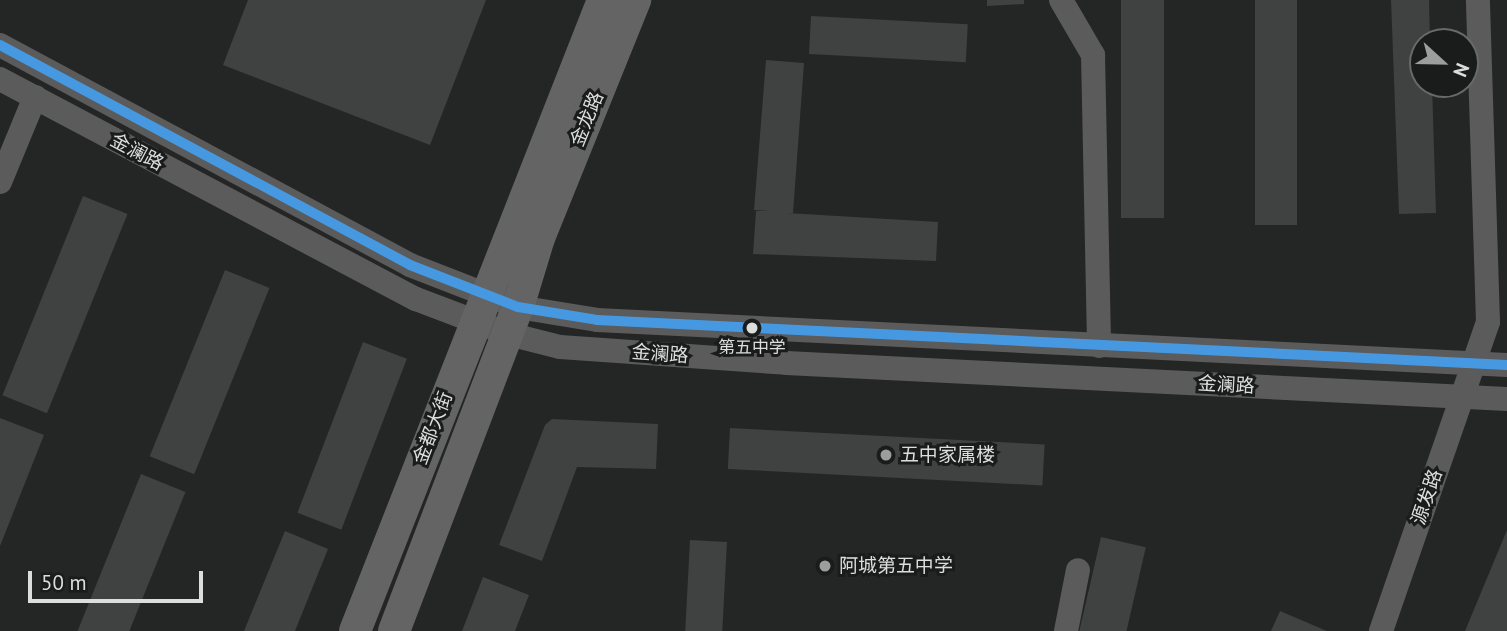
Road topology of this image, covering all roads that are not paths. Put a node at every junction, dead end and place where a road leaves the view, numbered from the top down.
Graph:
1 (603, 0) edge
2 (635, 0) edge
3 (1061, 0) edge
4 (1478, 0) edge
5 (0, 46) edge
6 (0, 79) edge
7 (34, 97) junction
8 (0, 182) edge
9 (527, 232) junction
10 (480, 307) junction
11 (513, 320) junction
12 (1099, 346) junction
13 (1473, 363) junction
14 (1507, 365) edge
15 (1462, 396) junction
16 (1507, 399) edge
17 (1079, 570) dead end
18 (355, 631) edge
19 (394, 631) edge
20 (1066, 631) edge
21 (1381, 631) edge

1 - 9 main road, 金龙路
2 - 9 main road, 金龙路
3 - 12 street
4 - 13 street, 源发路
5 - 10 street, 金澜路
6 - 7 street, 金澜路
7 - 8 street
7 - 10 street, 金澜路
9 - 10 main road, 金都大街
9 - 11 main road, 金都大街
10 - 11 street, 金澜路
10 - 18 main road, 金都大街
11 - 12 street, 金澜路
11 - 15 street, 金澜路
11 - 19 main road, 金都大街
12 - 13 street, 金澜路
13 - 14 street, 金澜路
13 - 15 street, 源发路
15 - 16 street, 金澜路
15 - 21 street, 源发路
17 - 20 street

